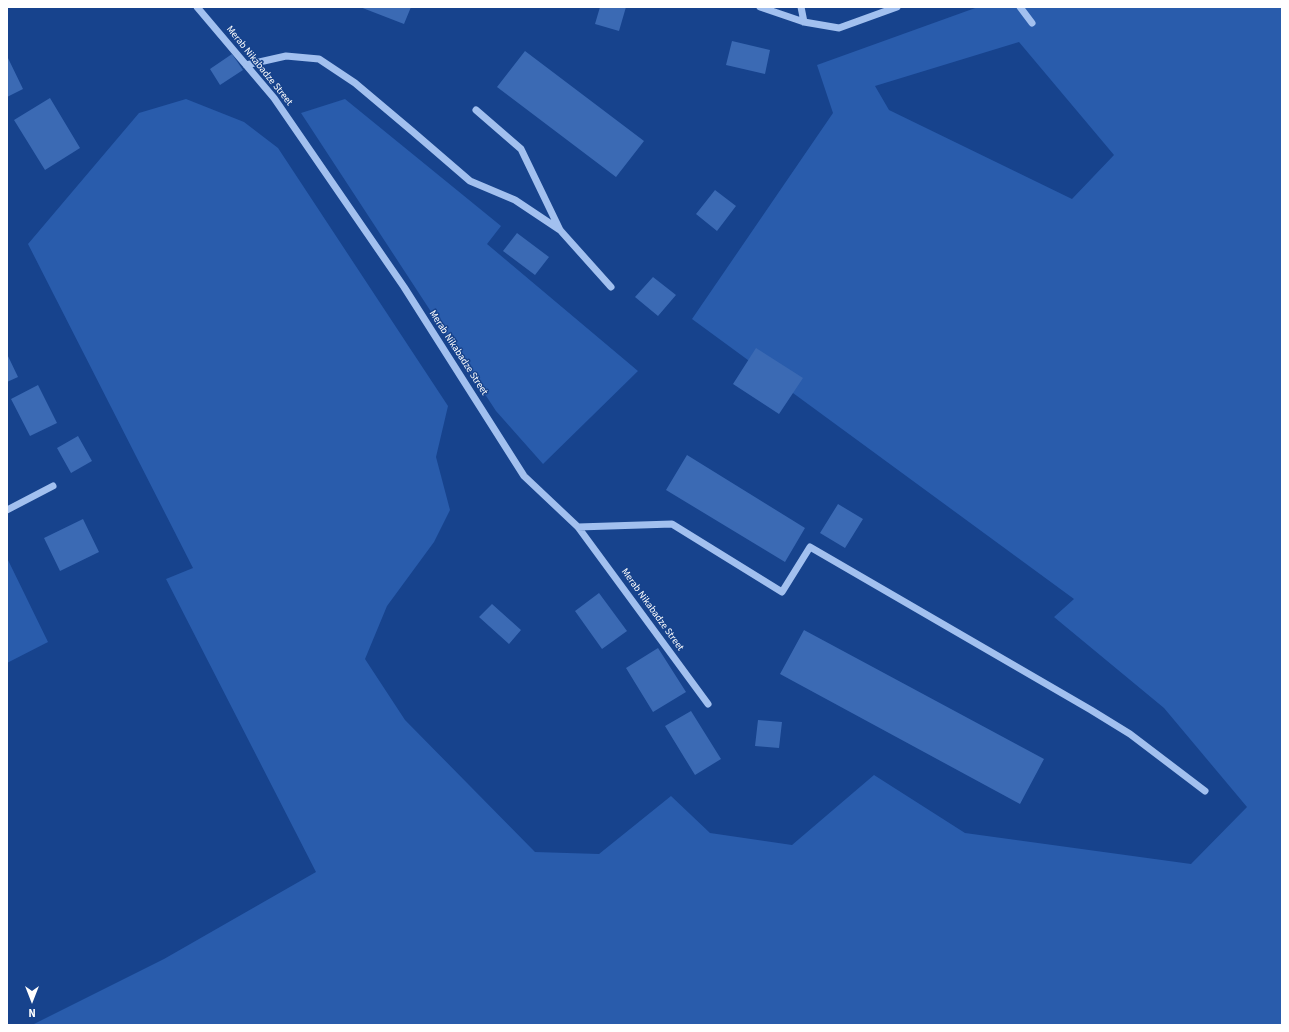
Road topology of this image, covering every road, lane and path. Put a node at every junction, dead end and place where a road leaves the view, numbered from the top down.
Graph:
1 (197, 7) edge
2 (760, 7) edge
3 (801, 7) edge
4 (897, 7) edge
5 (1020, 7) edge
6 (804, 22) junction
7 (1032, 23) dead end
8 (246, 65) junction
9 (476, 110) dead end
10 (560, 230) junction
11 (611, 287) dead end
12 (53, 486) dead end
13 (7, 510) edge
14 (578, 526) junction
15 (708, 704) dead end
16 (1205, 791) dead end

1 - 8 street, Merab Nikabadze Street
2 - 6 street
3 - 6 street
4 - 6 street
5 - 7 street
8 - 10 street
8 - 14 street, Merab Nikabadze Street
9 - 10 street
10 - 11 street
12 - 13 street
14 - 15 street, Merab Nikabadze Street
14 - 16 street

